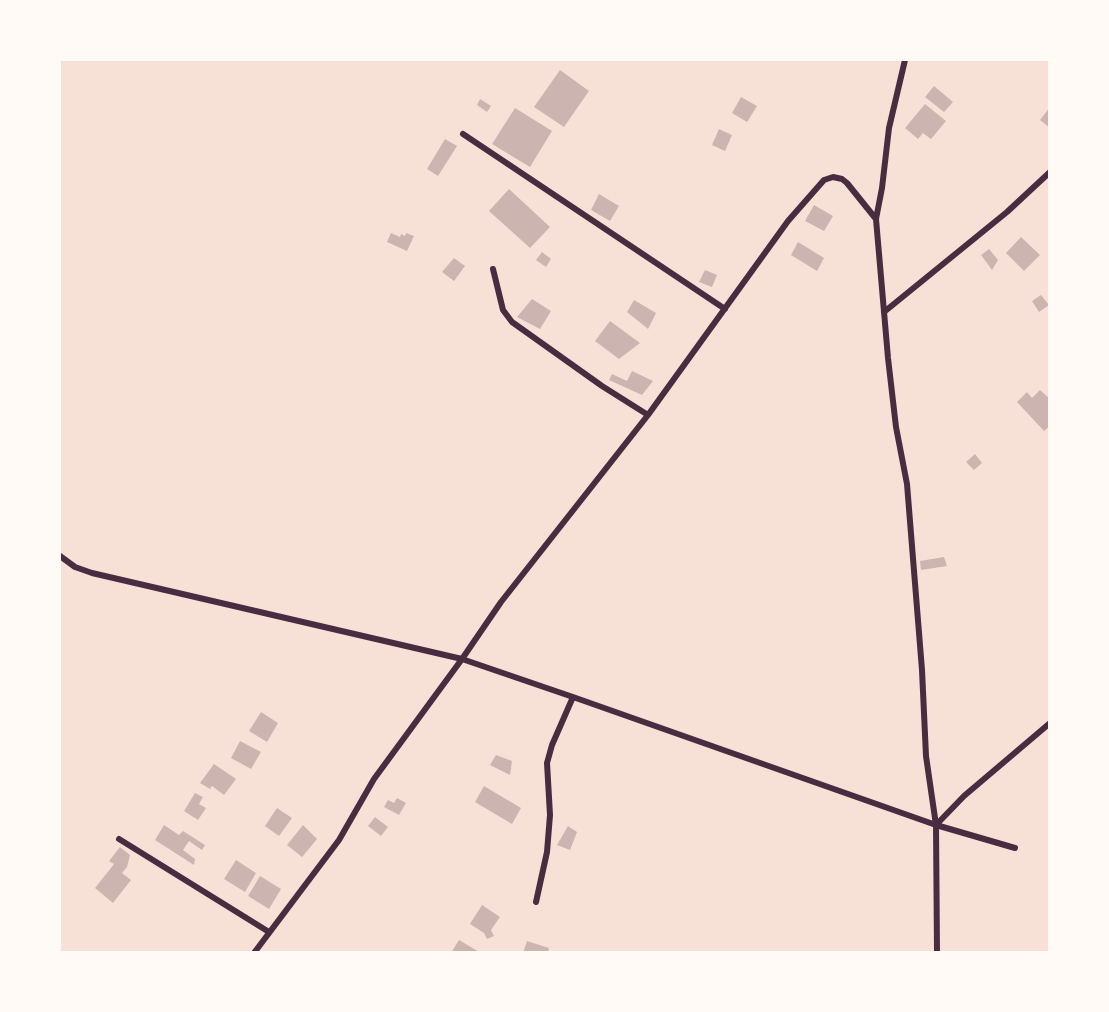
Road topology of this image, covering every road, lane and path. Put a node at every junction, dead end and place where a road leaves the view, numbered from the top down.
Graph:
1 (905, 60) edge
2 (463, 134) dead end
3 (1049, 172) edge
4 (876, 219) junction
5 (493, 269) dead end
6 (725, 309) junction
7 (884, 312) junction
8 (648, 415) junction
9 (60, 556) edge
10 (462, 659) junction
11 (573, 697) junction
12 (1049, 723) edge
13 (936, 825) junction
14 (119, 839) dead end
15 (1014, 848) dead end
16 (536, 902) dead end
17 (269, 932) junction
18 (254, 953) edge
19 (937, 953) edge

1 - 4 street
2 - 6 street
3 - 7 street
4 - 6 street
4 - 7 street
5 - 8 street
6 - 8 street
7 - 13 street
8 - 10 street
9 - 10 street
10 - 11 street
10 - 17 street
11 - 13 street
11 - 16 street
12 - 13 street
13 - 15 street
13 - 19 street
14 - 17 street
17 - 18 street

